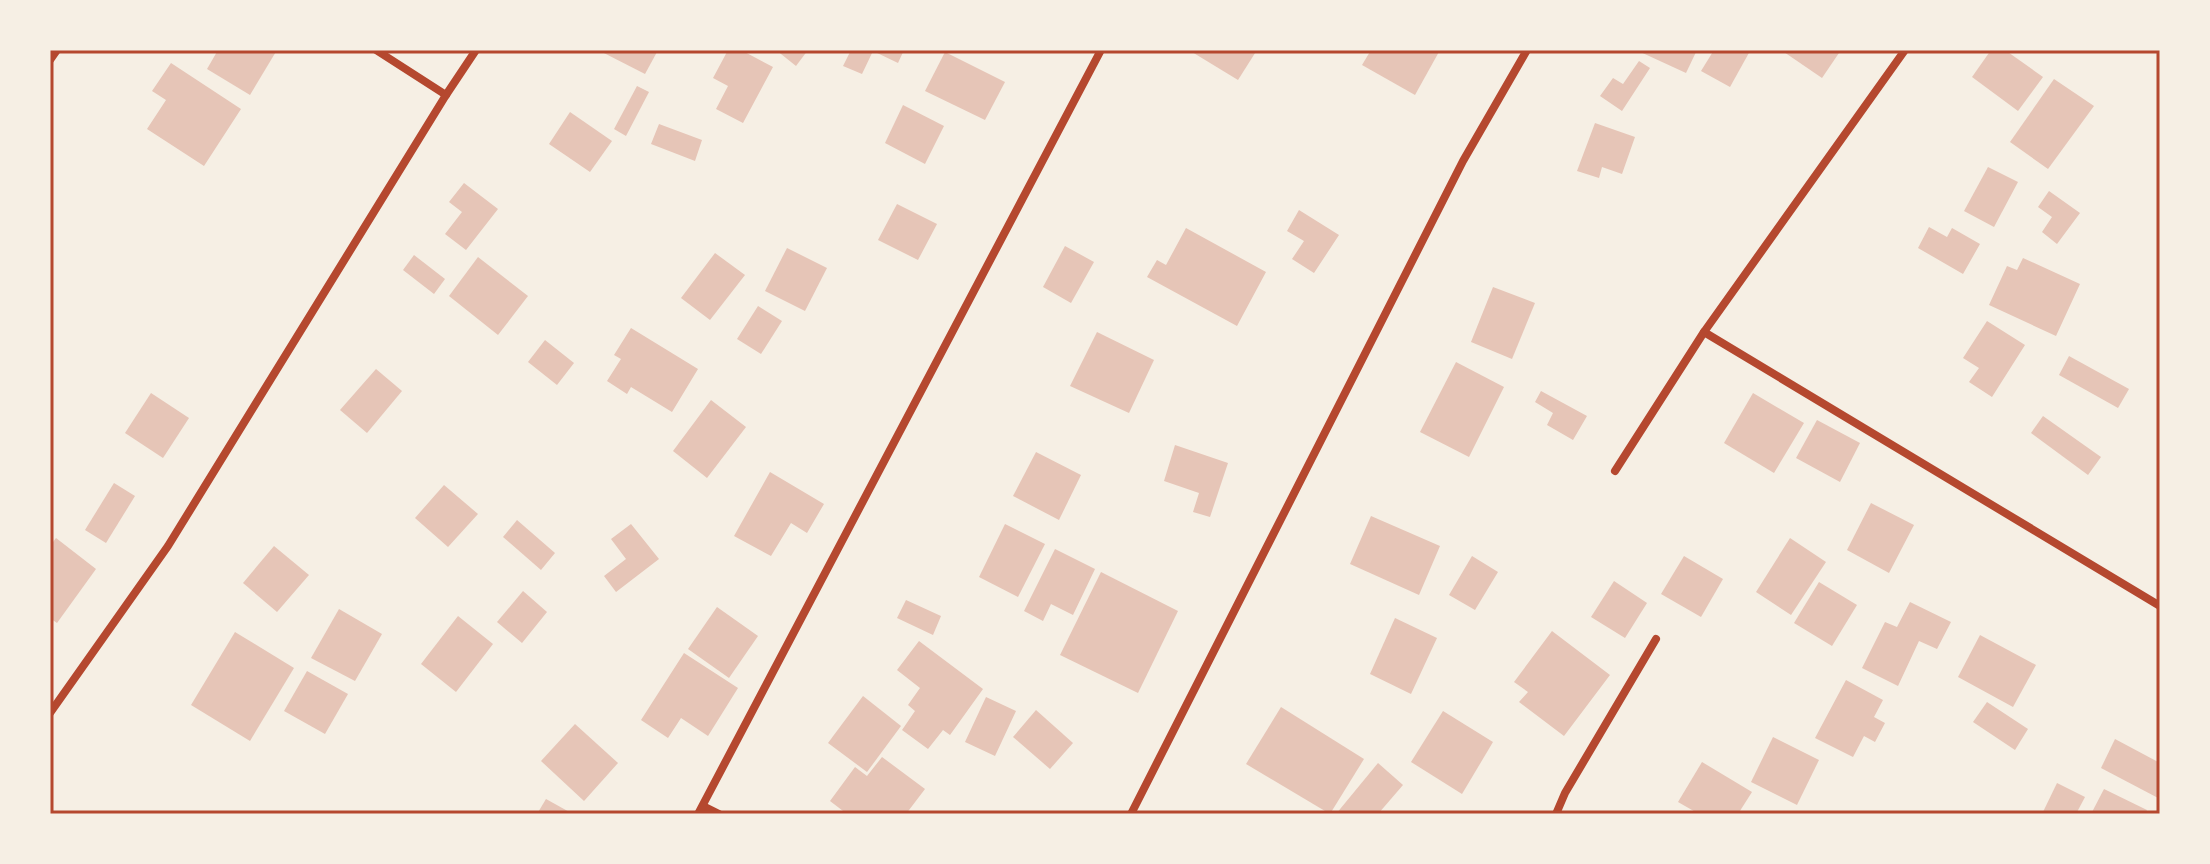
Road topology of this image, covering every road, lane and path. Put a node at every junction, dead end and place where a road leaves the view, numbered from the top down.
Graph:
1 (57, 50) edge
2 (376, 50) edge
3 (476, 50) edge
4 (1101, 50) edge
5 (1527, 50) edge
6 (1905, 50) edge
7 (50, 60) edge
8 (446, 95) junction
9 (1704, 332) junction
10 (1615, 471) dead end
11 (2160, 606) edge
12 (1656, 639) dead end
13 (50, 713) edge
14 (700, 810) edge
15 (719, 814) edge
16 (1131, 814) edge
17 (1556, 814) edge

1 - 7 street
2 - 8 street
3 - 8 street
4 - 14 street
5 - 16 street
6 - 9 street
8 - 13 street
9 - 10 street
9 - 11 street
12 - 17 street
14 - 15 street

